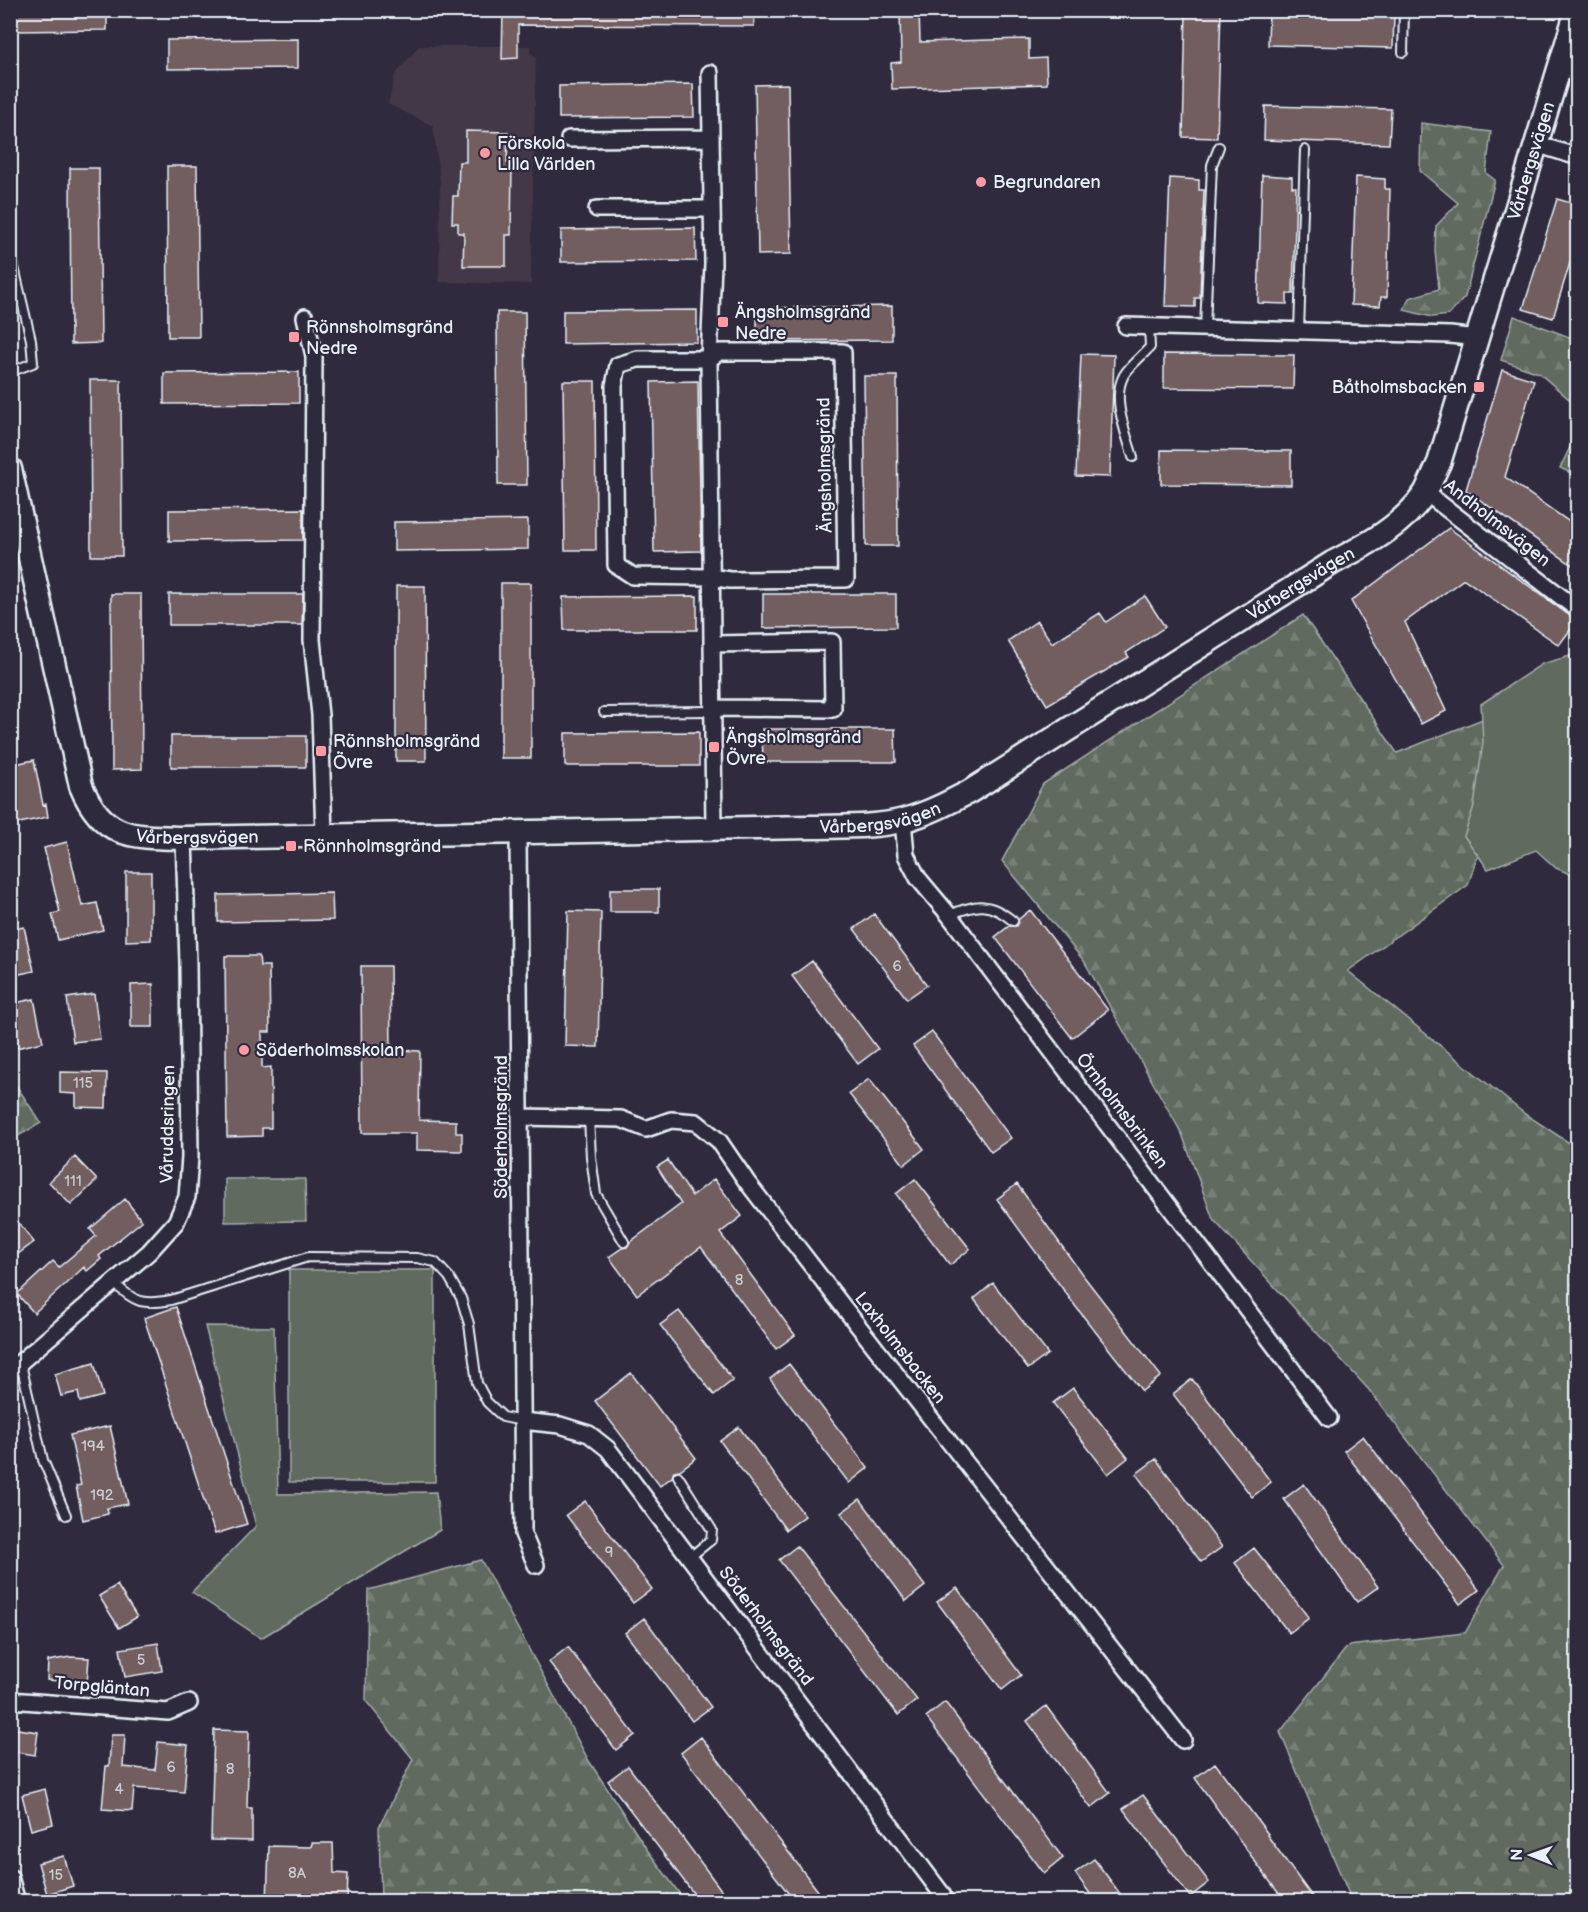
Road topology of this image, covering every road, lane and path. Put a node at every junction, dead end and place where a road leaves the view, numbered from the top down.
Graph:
1 (1404, 10) edge
2 (1577, 10) edge
3 (1402, 52) dead end
4 (710, 73) dead end
5 (711, 138) junction
6 (569, 139) dead end
7 (1536, 144) junction
8 (1219, 147) dead end
9 (1305, 150) dead end
10 (1578, 157) edge
11 (597, 209) dead end
12 (712, 209) junction
13 (10, 250) edge
14 (305, 317) dead end
15 (1126, 326) dead end
16 (1149, 327) junction
17 (1205, 328) junction
18 (1299, 331) junction
19 (1477, 338) junction
20 (709, 359) junction
21 (10, 372) edge
22 (1133, 457) dead end
23 (10, 469) edge
24 (1425, 492) junction
25 (711, 577) junction
26 (1573, 606) dead end
27 (712, 644) junction
28 (714, 710) junction
29 (604, 712) dead end
30 (903, 820) junction
31 (714, 829) junction
32 (518, 832) junction
33 (324, 834) junction
34 (184, 838) junction
35 (949, 915) junction
36 (1012, 921) dead end
37 (521, 1117) junction
38 (589, 1118) junction
39 (624, 1242) dead end
40 (114, 1283) junction
41 (16, 1367) edge
42 (1329, 1418) dead end
43 (522, 1421) junction
44 (678, 1476) dead end
45 (66, 1515) dead end
46 (690, 1557) junction
47 (536, 1564) dead end
48 (10, 1700) edge
49 (189, 1703) dead end
50 (1183, 1740) dead end
51 (10, 1877) edge
52 (17, 1902) edge
53 (945, 1902) edge

1 - 3 lane
2 - 7 street, Vårbergsvägen
4 - 5 street
5 - 6 street
5 - 12 street
7 - 10 street
7 - 19 street, Vårbergsvägen
8 - 17 lane
9 - 18 lane
11 - 12 street
12 - 20 street
13 - 21 lane
14 - 33 street
15 - 16 street
16 - 17 street
16 - 22 lane
17 - 18 street
18 - 19 street
19 - 24 street, Vårbergsvägen
20 - 25 street
20 - 25 street, Ängsholmsgränd
20 - 25 street, Ängsholmsgränd
23 - 34 street, Vårbergsvägen
24 - 26 street, Andholmsvägen
24 - 30 street, Vårbergsvägen
25 - 27 street
27 - 28 street
27 - 28 street
28 - 29 lane
28 - 31 street
30 - 31 street, Vårbergsvägen
30 - 35 street, Örnholmsbrinken
31 - 32 street, Vårbergsvägen
32 - 33 street, Vårbergsvägen
32 - 37 street, Söderholmsgränd
33 - 34 street, Vårbergsvägen
34 - 40 street, Våruddsringen
35 - 36 lane
35 - 42 street, Örnholmsbrinken
37 - 38 street, Laxholmsbacken
37 - 43 street, Söderholmsgränd
38 - 39 lane
38 - 50 street, Laxholmsbacken
40 - 41 street, Våruddsringen
40 - 43 lane
41 - 45 lane
43 - 46 street, Söderholmsgränd
43 - 47 street, Söderholmsgränd
44 - 46 lane
46 - 53 street, Söderholmsgränd
48 - 49 street, Torpgläntan
51 - 52 street

